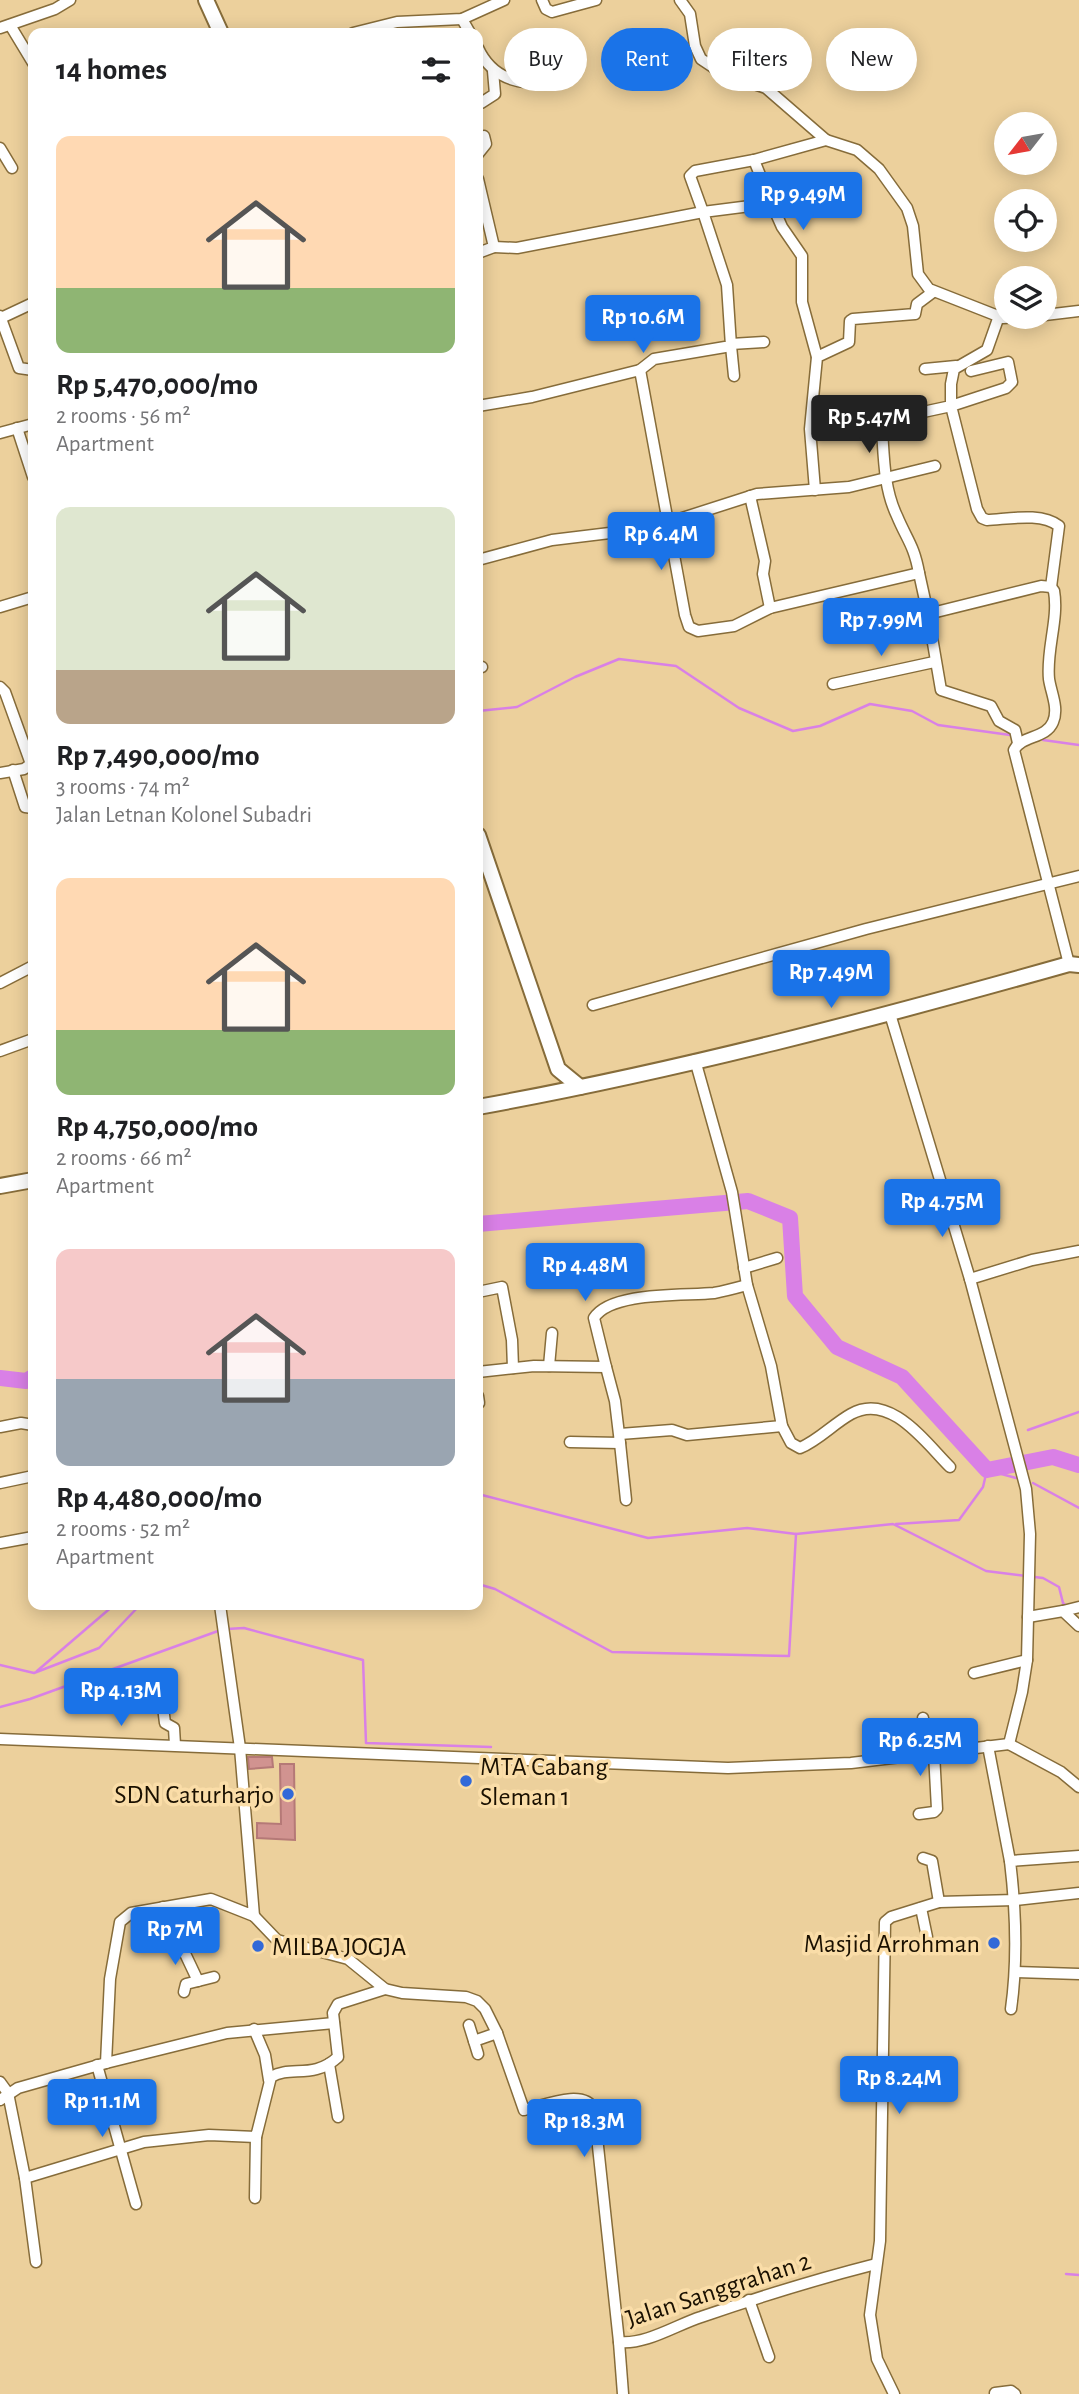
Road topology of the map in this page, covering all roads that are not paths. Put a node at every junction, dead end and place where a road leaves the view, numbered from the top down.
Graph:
1 (70, 0) edge
2 (206, 0) edge
3 (504, 0) edge
4 (542, 0) edge
5 (596, 0) edge
6 (680, 0) edge
7 (484, 4) edge
8 (462, 19) junction
9 (4, 24) edge
10 (219, 28) edge
11 (373, 28) edge
12 (467, 28) edge
13 (28, 55) edge
14 (483, 59) edge
15 (493, 71) junction
16 (504, 76) edge
17 (483, 102) edge
18 (484, 136) dead end
19 (825, 140) junction
20 (483, 147) edge
21 (0, 148) edge
22 (754, 160) junction
23 (12, 168) dead end
24 (483, 200) edge
25 (770, 200) junction
26 (703, 212) junction
27 (494, 247) junction
28 (483, 251) edge
29 (933, 292) junction
30 (28, 305) edge
31 (1079, 311) edge
32 (994, 314) edge
33 (1057, 314) edge
34 (0, 317) edge
35 (995, 329) edge
36 (764, 342) dead end
37 (731, 345) junction
38 (817, 357) junction
39 (956, 366) junction
40 (28, 369) edge
41 (925, 369) dead end
42 (640, 370) junction
43 (971, 372) dead end
44 (734, 376) dead end
45 (483, 405) edge
46 (951, 406) junction
47 (900, 417) dead end
48 (28, 425) edge
49 (17, 428) junction
50 (882, 429) dead end
51 (0, 433) edge
52 (28, 462) edge
53 (935, 466) dead end
54 (886, 480) junction
55 (815, 490) junction
56 (750, 496) junction
57 (666, 523) junction
58 (483, 559) edge
59 (919, 573) junction
60 (1051, 587) junction
61 (28, 599) edge
62 (0, 607) edge
63 (770, 608) junction
64 (929, 614) junction
65 (934, 662) junction
66 (833, 684) dead end
67 (0, 687) edge
68 (1018, 743) junction
69 (28, 756) edge
70 (28, 766) edge
71 (13, 771) junction
72 (0, 773) edge
73 (28, 807) edge
74 (483, 854) edge
75 (1079, 876) edge
76 (1048, 886) junction
77 (1074, 965) edge
78 (28, 969) edge
79 (0, 983) edge
80 (593, 1005) dead end
81 (890, 1014) junction
82 (28, 1041) edge
83 (0, 1051) edge
84 (695, 1060) junction
85 (558, 1069) junction
86 (580, 1087) junction
87 (559, 1092) junction
88 (483, 1106) edge
89 (28, 1181) edge
90 (0, 1186) edge
91 (1079, 1251) edge
92 (777, 1258) dead end
93 (744, 1268) junction
94 (970, 1279) junction
95 (747, 1285) junction
96 (483, 1291) edge
97 (552, 1332) dead end
98 (549, 1366) junction
99 (606, 1367) junction
100 (513, 1368) junction
101 (483, 1371) edge
102 (28, 1424) edge
103 (782, 1426) junction
104 (0, 1427) edge
105 (620, 1439) junction
106 (570, 1442) dead end
107 (950, 1466) dead end
108 (28, 1477) edge
109 (0, 1483) edge
110 (626, 1500) dead end
111 (28, 1537) edge
112 (0, 1544) edge
113 (1079, 1607) edge
114 (221, 1610) edge
115 (1063, 1611) junction
116 (1028, 1616) junction
117 (1079, 1626) edge
118 (1027, 1660) junction
119 (974, 1673) dead end
120 (162, 1699) dead end
121 (923, 1718) dead end
122 (0, 1739) edge
123 (1009, 1744) junction
124 (174, 1745) junction
125 (988, 1746) junction
126 (240, 1748) junction
127 (930, 1754) junction
128 (1079, 1787) edge
129 (919, 1814) dead end
130 (1079, 1856) edge
131 (923, 1858) dead end
132 (1010, 1861) junction
133 (1079, 1893) edge
134 (1014, 1900) junction
135 (939, 1902) junction
136 (163, 1907) junction
137 (921, 1908) junction
138 (254, 1916) junction
139 (927, 1937) dead end
140 (1016, 1972) junction
141 (1079, 1974) edge
142 (214, 1977) dead end
143 (198, 1980) junction
144 (385, 1989) junction
145 (184, 1992) dead end
146 (1011, 2009) dead end
147 (334, 2023) junction
148 (468, 2025) dead end
149 (254, 2029) junction
150 (497, 2033) junction
151 (474, 2041) junction
152 (478, 2054) dead end
153 (101, 2064) junction
154 (330, 2064) junction
155 (269, 2080) junction
156 (0, 2082) edge
157 (4, 2097) edge
158 (338, 2117) dead end
159 (256, 2137) junction
160 (120, 2150) junction
161 (25, 2178) junction
162 (255, 2198) dead end
163 (136, 2204) dead end
164 (36, 2262) dead end
165 (876, 2264) junction
166 (750, 2300) junction
167 (619, 2342) junction
168 (769, 2357) dead end
169 (995, 2393) edge
170 (623, 2394) edge
171 (894, 2394) edge
172 (1015, 2394) edge

1 - 9 street
2 - 10 main road
3 - 7 street
4 - 5 street
6 - 19 street
7 - 8 street
8 - 11 street
8 - 12 street
9 - 13 street
14 - 15 street
15 - 16 street
15 - 17 street
18 - 20 street
19 - 22 street
19 - 29 street
21 - 23 street
22 - 25 street
22 - 26 street
24 - 27 street
25 - 26 street
25 - 38 street
26 - 27 street
26 - 37 street
27 - 28 street
29 - 32 street
29 - 38 street
30 - 34 street
31 - 33 street
34 - 40 street
35 - 39 street
36 - 37 street
37 - 42 street
37 - 44 street
38 - 55 street
39 - 41 street
39 - 46 street
42 - 45 street
42 - 57 street
43 - 46 street
46 - 47 street
46 - 60 street
48 - 49 street
49 - 51 street
49 - 52 street
50 - 54 street
53 - 54 street
54 - 55 street
54 - 59 street
55 - 56 street
56 - 57 street
56 - 63 street
57 - 58 street
57 - 63 street
59 - 63 street
59 - 64 street
60 - 64 street
60 - 68 street
61 - 62 street
64 - 65 street
65 - 66 street
65 - 68 street
67 - 69 street
68 - 76 street
70 - 71 street
71 - 72 street
71 - 73 street
74 - 85 main road
75 - 76 street
76 - 77 street
76 - 80 street
77 - 81 main road
78 - 79 street
81 - 84 main road
81 - 94 street
82 - 83 street
84 - 86 main road
84 - 93 street
85 - 86 main road
85 - 87 main road
86 - 87 main road
87 - 88 main road
89 - 90 main road
91 - 94 street
92 - 93 street
93 - 95 street
94 - 116 street
95 - 99 street
95 - 103 street
96 - 100 street
97 - 98 street
98 - 99 street
98 - 100 street
99 - 105 street
100 - 101 street
102 - 104 street
103 - 105 street
103 - 107 street
105 - 106 street
105 - 110 street
108 - 109 street
111 - 112 street
113 - 115 street
114 - 126 street
115 - 116 street
115 - 117 street
116 - 118 street
118 - 119 street
118 - 123 street
120 - 124 street
121 - 127 street
122 - 124 street
123 - 125 street
123 - 128 street
124 - 126 street
125 - 127 street
125 - 132 street
126 - 127 street
126 - 138 street
127 - 129 street
130 - 132 street
131 - 135 street
132 - 134 street
133 - 134 street
134 - 135 street
134 - 140 street
135 - 137 street
136 - 138 street
136 - 143 street
136 - 153 street
137 - 139 street
137 - 165 street
138 - 144 street
140 - 141 street
140 - 146 street
142 - 143 street
143 - 145 street
144 - 147 street
144 - 150 street, Jalan Sanggrahan 2
147 - 149 street
147 - 154 street
148 - 151 street
149 - 153 street
149 - 155 street
150 - 151 street
150 - 167 street, Jalan Sanggrahan 2
151 - 152 street
153 - 157 street
153 - 160 street
154 - 155 street
154 - 158 street
155 - 159 street
156 - 157 street
157 - 161 street
159 - 160 street
159 - 162 street
160 - 161 street
160 - 163 street
161 - 164 street
165 - 166 street, Jalan Sanggrahan 2
165 - 171 street
166 - 167 street, Jalan Sanggrahan 2
166 - 168 street
167 - 170 street
169 - 172 street

